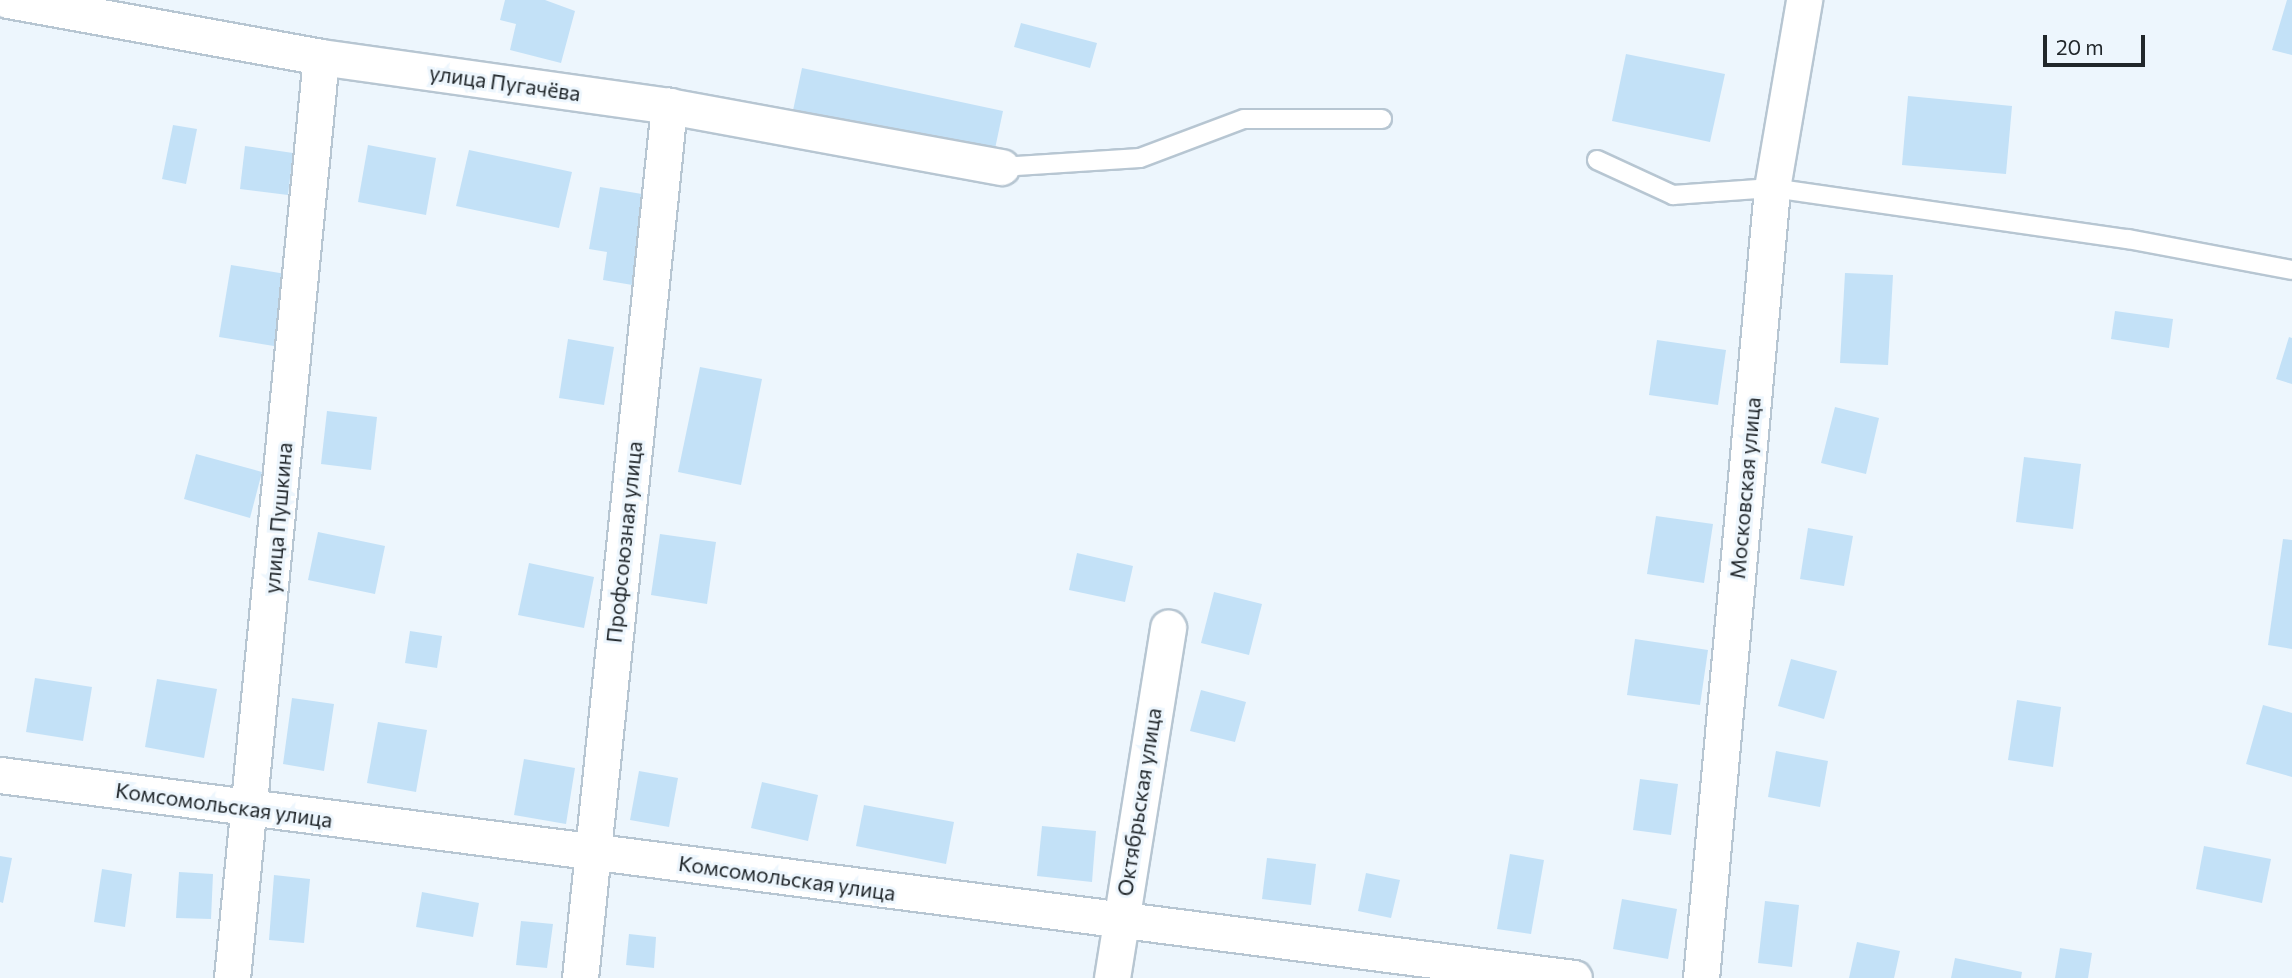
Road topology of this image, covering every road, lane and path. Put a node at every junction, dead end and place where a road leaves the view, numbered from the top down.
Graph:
1 (8, 0) edge
2 (1804, 0) edge
3 (321, 57) junction
4 (669, 106) junction
5 (1382, 119) dead end
6 (1597, 160) dead end
7 (1001, 167) joint
8 (1772, 188) junction
9 (2292, 270) edge
10 (1168, 627) dead end
11 (0, 775) edge
12 (250, 809) junction
13 (592, 853) junction
14 (1119, 922) junction
15 (232, 978) edge
16 (580, 978) edge
17 (1112, 978) edge
18 (1574, 978) edge
19 (1701, 978) edge

1 - 3 street, улица Пугачёва
2 - 8 street, Московская улица
3 - 4 street, улица Пугачёва
3 - 12 street, улица Пушкина
4 - 7 street, улица Пугачёва
4 - 13 street, Профсоюзная улица
5 - 7 lane
6 - 8 lane
8 - 9 lane
8 - 19 street, Московская улица
10 - 14 street, Октябрьская улица
11 - 12 street, Комсомольская улица
12 - 13 street, Комсомольская улица
12 - 15 street, улица Пушкина
13 - 14 street, Комсомольская улица
13 - 16 street, Профсоюзная улица
14 - 17 street, Октябрьская улица
14 - 18 street, Комсомольская улица

